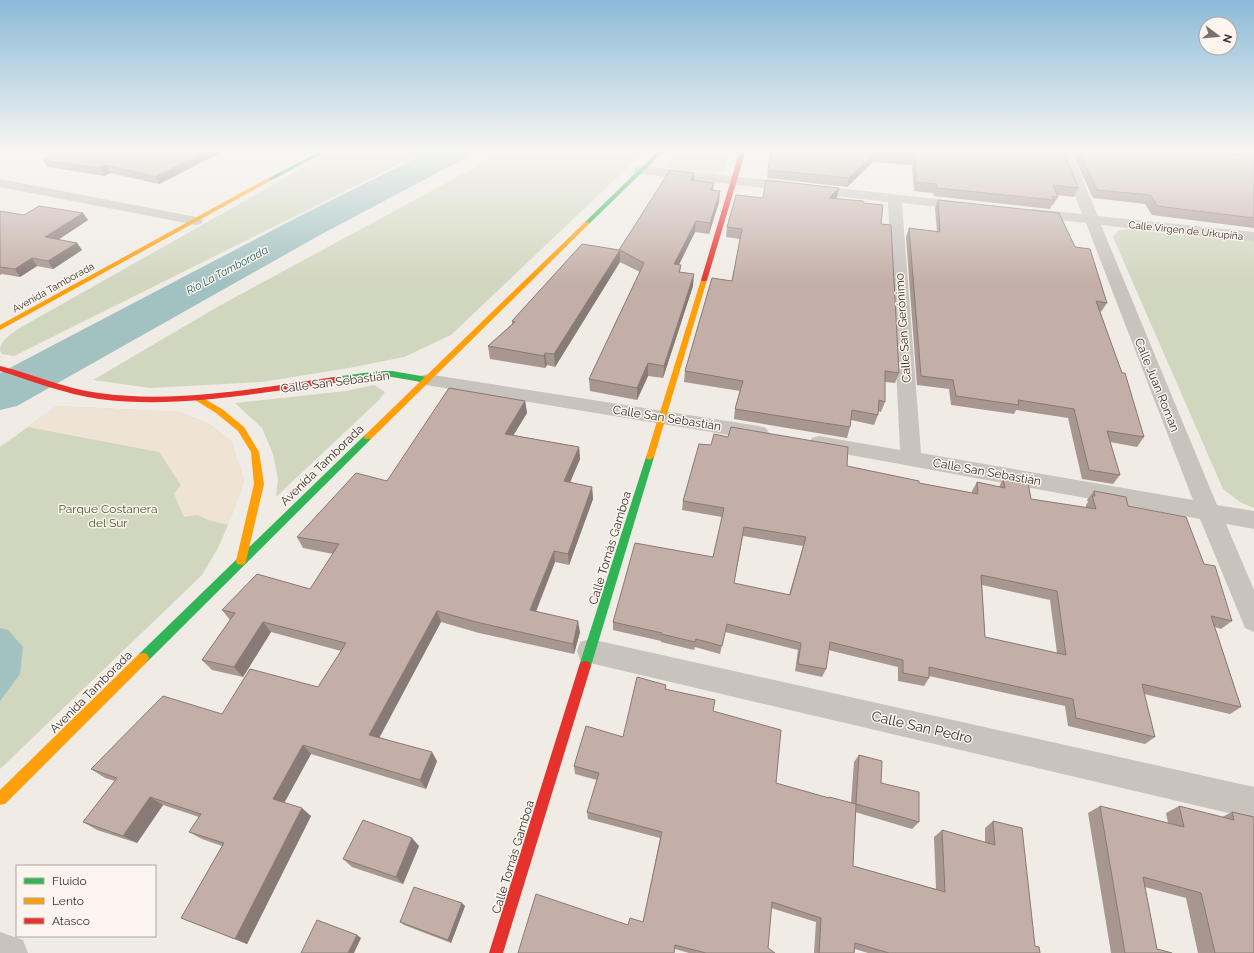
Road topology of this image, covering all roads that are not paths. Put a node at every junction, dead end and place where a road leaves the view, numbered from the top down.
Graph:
1 (59, 194) edge
2 (244, 194) edge
3 (617, 194) edge
4 (730, 194) edge
5 (863, 194) edge
6 (1081, 194) edge
7 (895, 198) junction
8 (981, 208) edge
9 (1020, 212) edge
10 (1091, 220) junction
11 (196, 221) junction
12 (1254, 238) edge
13 (0, 328) edge
14 (0, 368) edge
15 (426, 380) junction
16 (198, 398) junction
17 (663, 416) junction
18 (780, 436) edge
19 (803, 440) edge
20 (911, 458) junction
21 (1209, 512) junction
22 (1254, 520) edge
23 (240, 561) junction
24 (1254, 620) edge
25 (590, 651) junction
26 (0, 799) edge
27 (1254, 803) edge
28 (0, 950) edge
29 (10, 953) edge
30 (496, 953) edge

1 - 11 street
2 - 11 main road, Avenida Tamborada
3 - 15 main road, Avenida Tamborada
4 - 17 main road, Calle Tomás Gamboa
5 - 7 street
6 - 10 street, Calle Juan Roman
7 - 8 street
7 - 20 street, Calle San Gerónimo
9 - 10 street, Calle Virgen de Urkupiña
10 - 12 street, Calle Virgen de Urkupiña
10 - 21 street, Calle Juan Roman
11 - 13 main road, Avenida Tamborada
14 - 16 main road, Calle San Sebastián
15 - 16 main road, Calle San Sebastián
15 - 17 street, Calle San Sebastián
15 - 23 main road, Avenida Tamborada
16 - 23 main road
17 - 18 street, Calle San Sebastián
17 - 25 main road, Calle Tomás Gamboa
19 - 20 street, Calle San Sebastián
20 - 21 street, Calle San Sebastián
21 - 22 street, Calle San Sebastián
21 - 24 street, Calle Juan Roman
23 - 26 main road, Avenida Tamborada
25 - 27 street, Calle San Pedro
25 - 30 main road, Calle Tomás Gamboa
28 - 29 street

